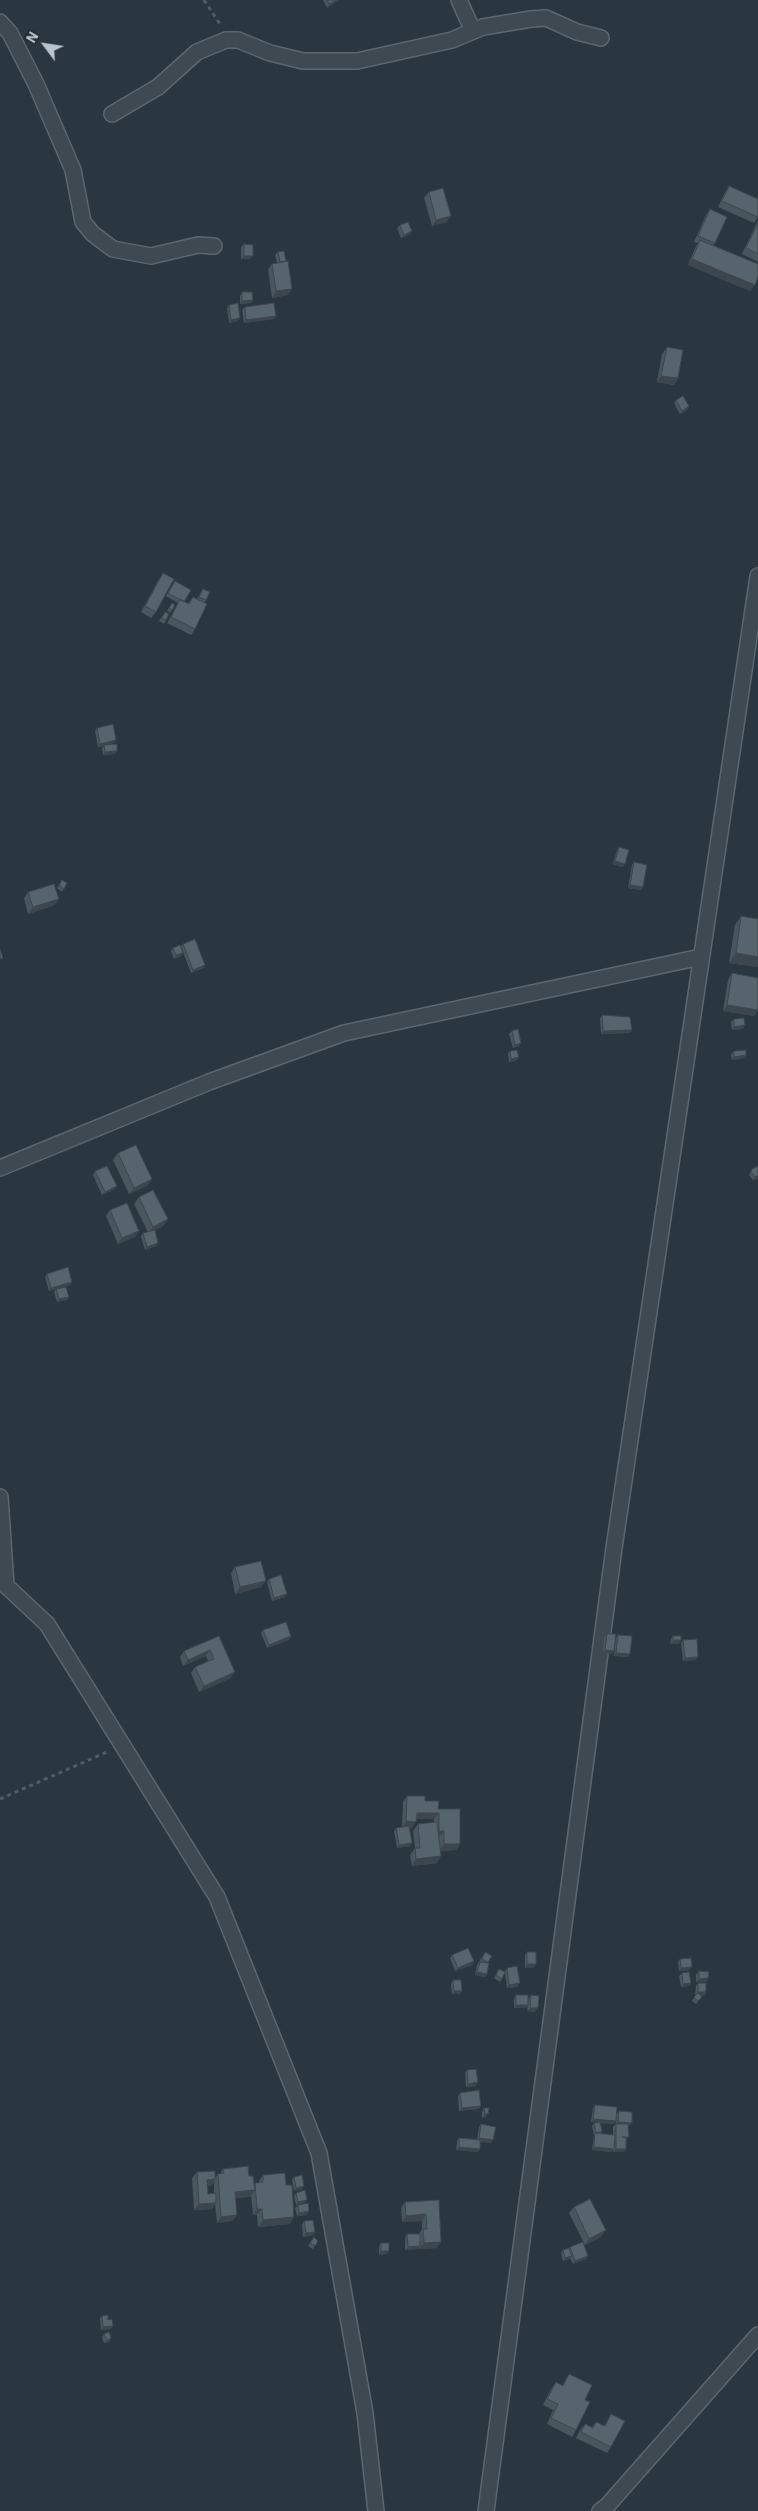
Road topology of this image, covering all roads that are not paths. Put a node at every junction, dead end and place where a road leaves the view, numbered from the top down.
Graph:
1 (458, 0) edge
2 (0, 22) edge
3 (473, 31) junction
4 (601, 38) dead end
5 (112, 114) dead end
6 (214, 246) dead end
7 (758, 576) edge
8 (701, 956) junction
9 (0, 1168) edge
10 (0, 1497) edge
11 (3, 1583) edge
12 (758, 2334) edge
13 (376, 2511) edge
14 (486, 2511) edge
15 (600, 2511) edge

1 - 3 street
2 - 6 street
3 - 4 street
3 - 5 street
7 - 8 street
8 - 9 street
8 - 14 street
10 - 11 street
11 - 13 street
12 - 15 street

